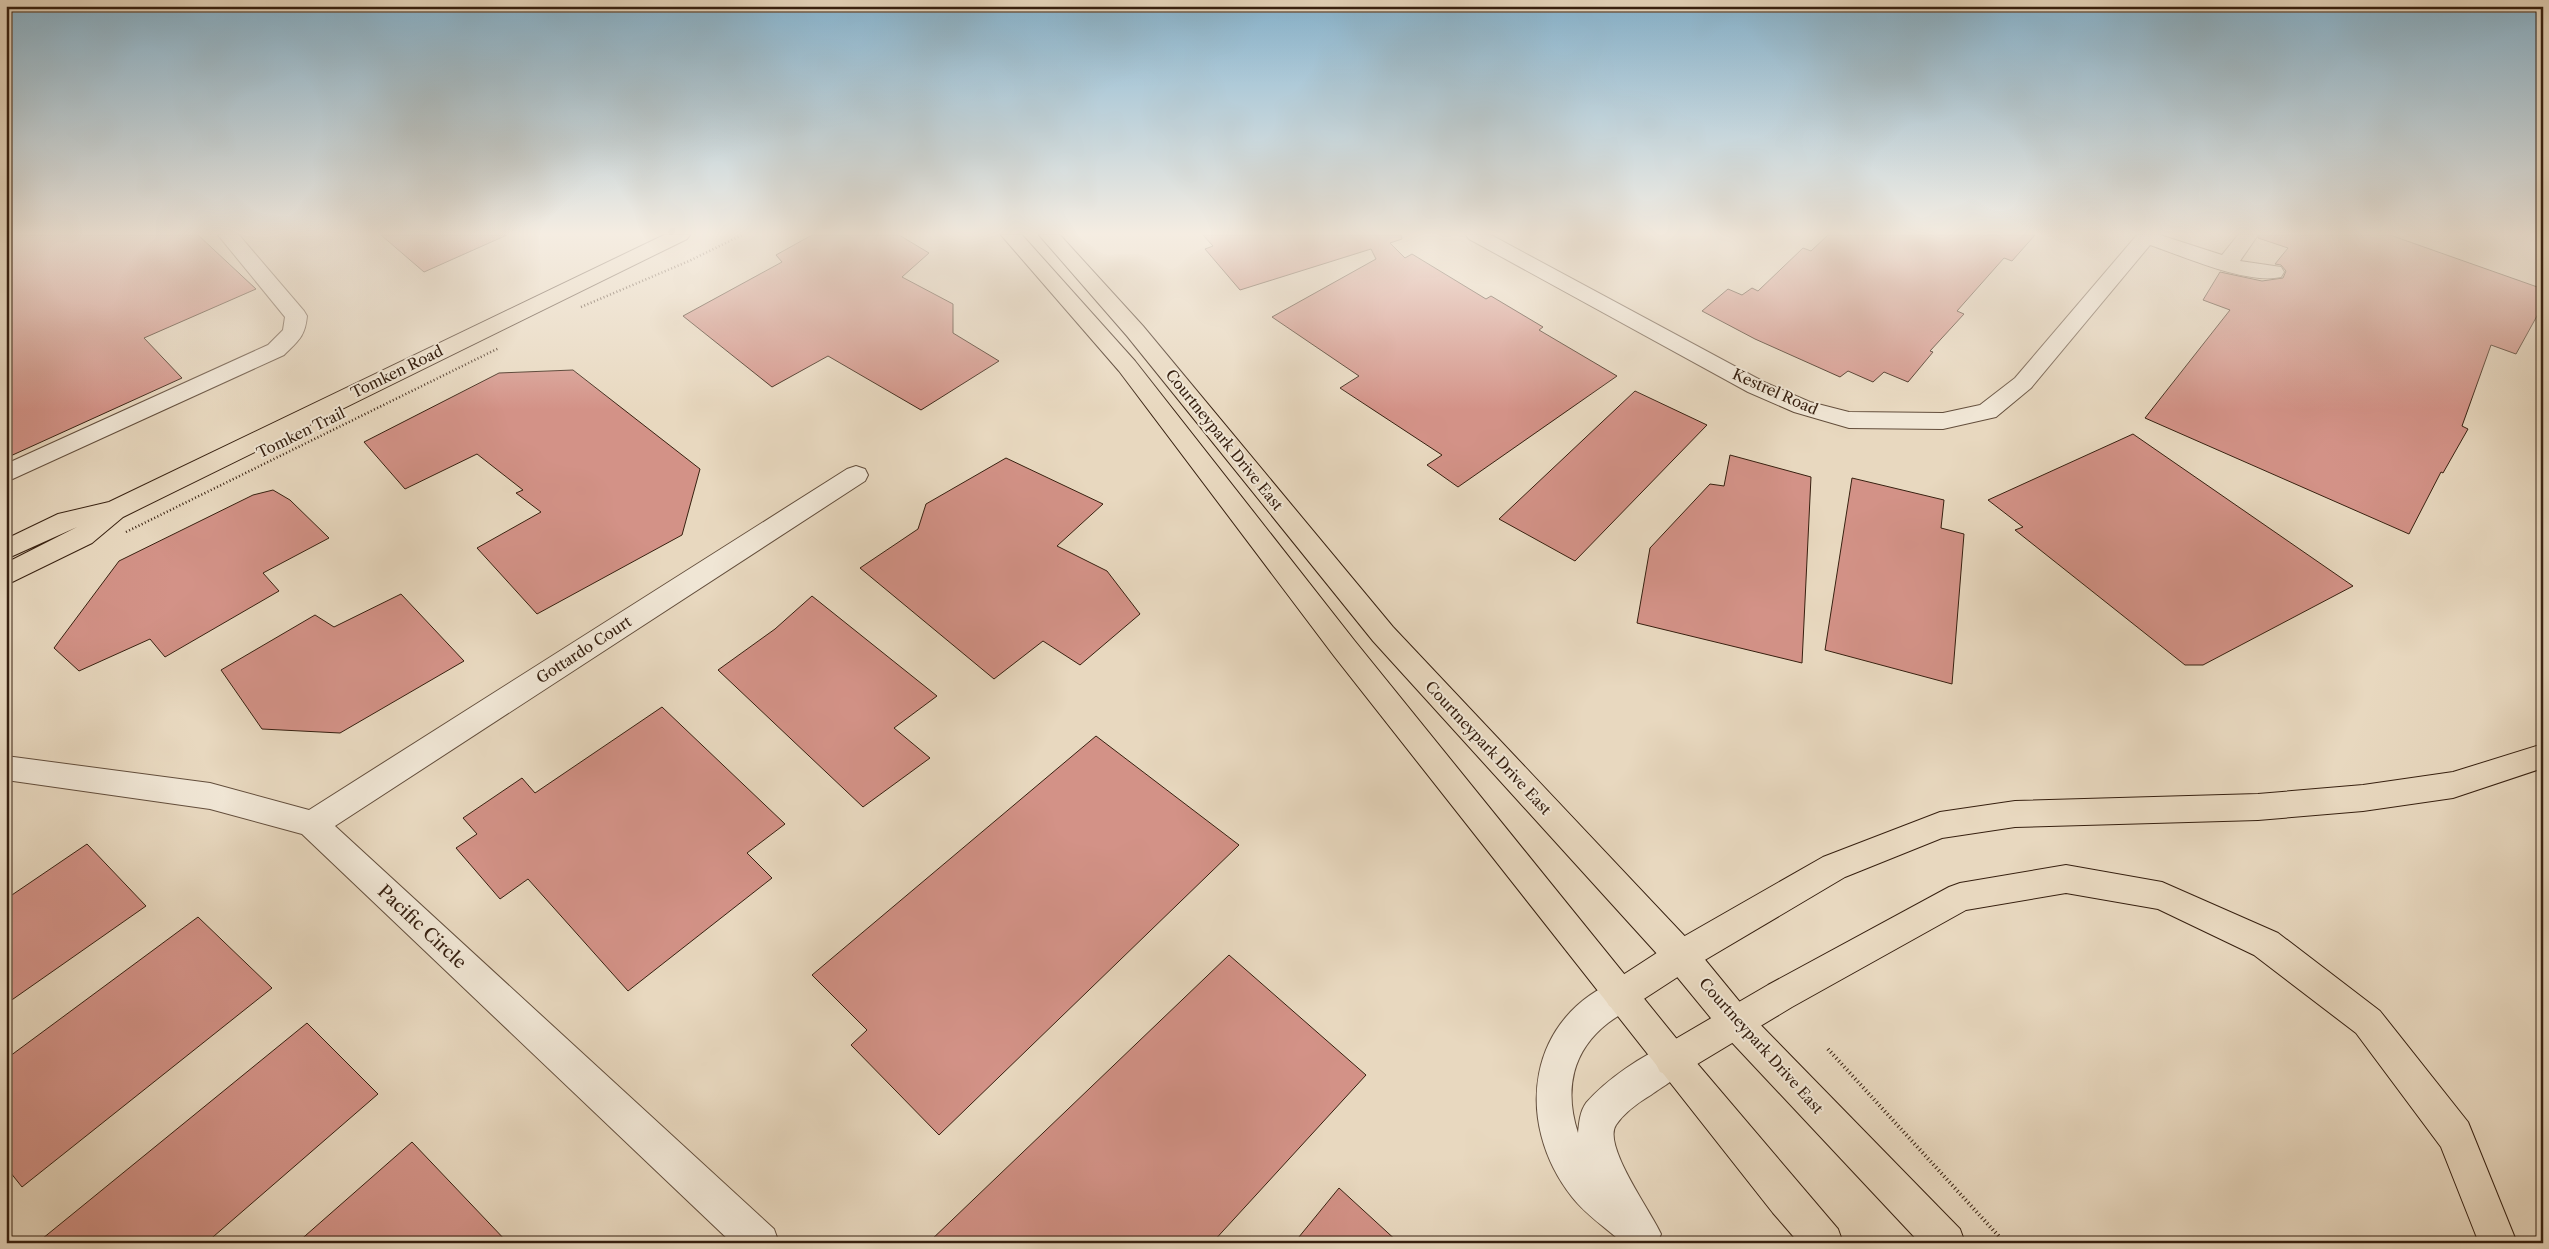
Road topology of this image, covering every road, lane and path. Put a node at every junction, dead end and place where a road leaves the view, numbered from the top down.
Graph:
1 (277, 293) edge
2 (566, 293) edge
3 (614, 293) edge
4 (1063, 293) edge
5 (1101, 293) edge
6 (1583, 293) edge
7 (2099, 293) edge
8 (577, 309) dead end
9 (506, 344) dead end
10 (6, 474) edge
11 (856, 475) dead end
12 (119, 522) junction
13 (6, 550) edge
14 (6, 575) edge
15 (2543, 756) edge
16 (6, 768) edge
17 (312, 824) junction
18 (1681, 956) junction
19 (1621, 995) junction
20 (1736, 1023) junction
21 (1828, 1049) dead end
22 (1672, 1060) junction
23 (1645, 1238) edge
24 (760, 1243) edge
25 (1824, 1243) edge
26 (1946, 1243) edge
27 (2005, 1243) edge
28 (2498, 1243) edge

1 - 10 street
2 - 12 main road, Tomken Road
3 - 8 path
4 - 19 main road, Courtneypark Drive East
5 - 18 main road, Courtneypark Drive East
6 - 7 street, Kestrel Road
9 - 12 path, Tomken Trail
11 - 17 street, Gottardo Court
12 - 13 main road, Tomken Road
12 - 14 main road, Tomken Road
15 - 18 main road
16 - 17 street, Pacific Circle
17 - 24 street, Pacific Circle
18 - 19 main road
18 - 20 main road, Courtneypark Drive East
19 - 22 main road, Courtneypark Drive East
19 - 23 street
20 - 22 main road
20 - 26 main road, Courtneypark Drive East
20 - 28 main road
21 - 27 path
22 - 23 street
22 - 25 main road, Courtneypark Drive East

